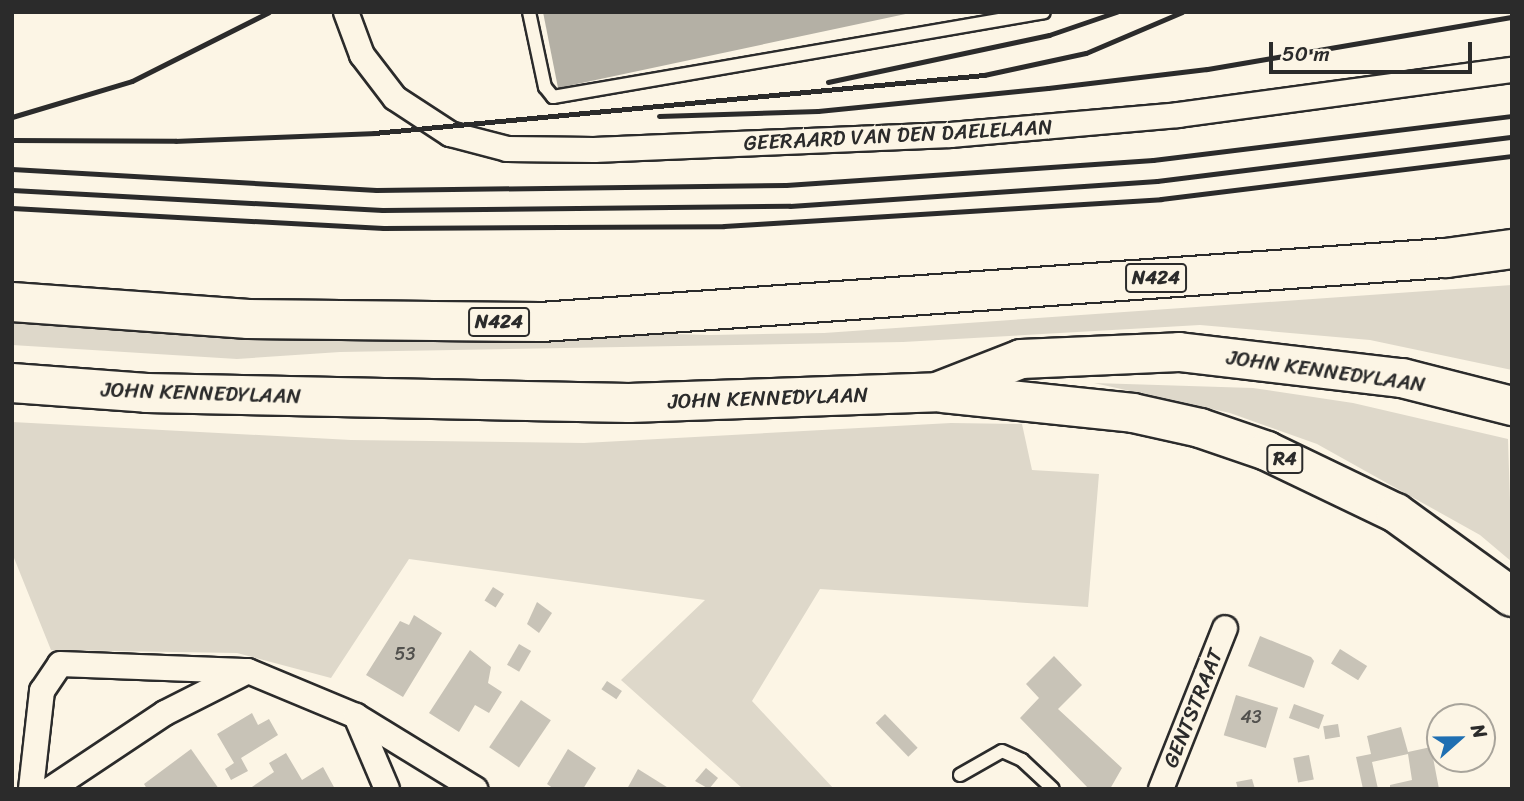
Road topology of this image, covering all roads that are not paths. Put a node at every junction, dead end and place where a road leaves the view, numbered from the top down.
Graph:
1 (346, 12) edge
2 (530, 12) edge
3 (1044, 12) edge
4 (1512, 70) edge
5 (1512, 249) edge
6 (12, 302) edge
7 (12, 383) edge
8 (937, 392) junction
9 (1512, 406) edge
10 (1512, 597) edge
11 (1225, 628) dead end
12 (248, 671) junction
13 (356, 716) junction
14 (960, 775) dead end
15 (32, 789) edge
16 (51, 789) edge
17 (387, 789) edge
18 (475, 789) edge
19 (1053, 789) edge
20 (1161, 789) edge

1 - 4 street, GEERAARD VAN DEN DAELELAAN
2 - 3 lane
5 - 6 highway, N424
7 - 8 highway, JOHN KENNEDYLAAN
8 - 9 highway, JOHN KENNEDYLAAN
8 - 10 highway, R4
11 - 20 street, GENTSTRAAT
12 - 13 street
12 - 15 street
12 - 16 street
13 - 17 street
13 - 18 street
14 - 19 lane

